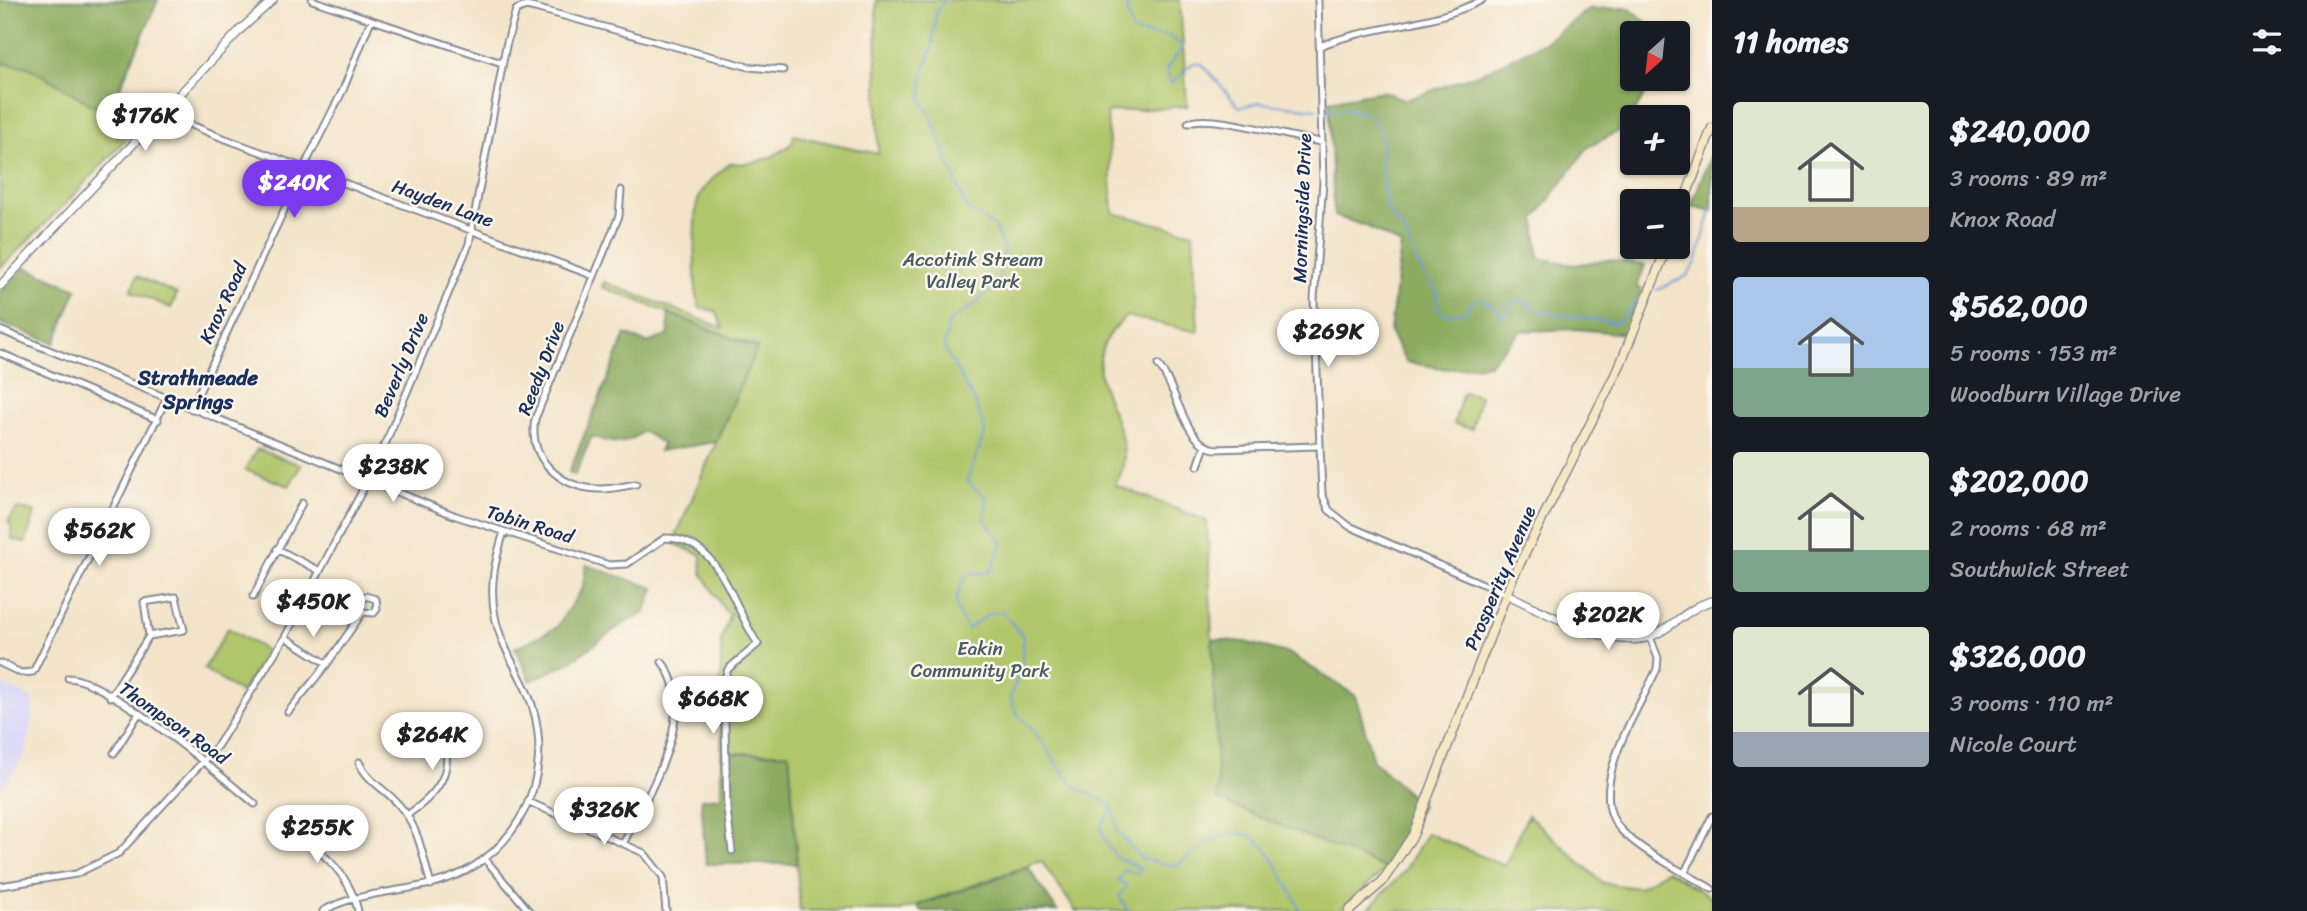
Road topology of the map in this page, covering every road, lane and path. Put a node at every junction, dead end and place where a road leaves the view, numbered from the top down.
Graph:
1 (273, 0) edge
2 (312, 0) edge
3 (1318, 0) edge
4 (1482, 0) edge
5 (519, 4) edge
6 (371, 20) junction
7 (1320, 46) junction
8 (502, 63) junction
9 (783, 69) dead end
10 (163, 113) junction
11 (1188, 123) dead end
12 (1712, 128) edge
13 (1322, 142) junction
14 (304, 168) junction
15 (1689, 189) edge
16 (621, 190) dead end
17 (472, 230) junction
18 (1662, 259) edge
19 (594, 276) junction
20 (0, 286) edge
21 (0, 330) edge
22 (0, 353) edge
23 (1157, 365) dead end
24 (166, 400) junction
25 (191, 409) junction
26 (158, 420) junction
27 (1205, 446) junction
28 (1317, 446) junction
29 (1198, 466) dead end
30 (368, 481) junction
31 (636, 484) dead end
32 (302, 503) dead end
33 (504, 532) junction
34 (277, 549) junction
35 (320, 571) junction
36 (1506, 594) junction
37 (253, 597) dead end
38 (1712, 601) edge
39 (363, 612) dead end
40 (149, 636) junction
41 (285, 637) junction
42 (1650, 637) junction
43 (662, 662) dead end
44 (0, 663) edge
45 (327, 664) junction
46 (68, 678) dead end
47 (110, 697) junction
48 (288, 712) dead end
49 (138, 715) junction
50 (444, 724) dead end
51 (114, 753) dead end
52 (205, 761) junction
53 (359, 762) dead end
54 (528, 802) junction
55 (255, 804) dead end
56 (407, 815) junction
57 (1712, 816) edge
58 (282, 826) dead end
59 (624, 842) junction
60 (732, 852) dead end
61 (485, 859) junction
62 (1685, 872) junction
63 (431, 885) junction
64 (0, 886) edge
65 (1712, 889) edge
66 (356, 899) junction
67 (323, 911) edge
68 (358, 911) edge
69 (529, 911) edge
70 (666, 911) edge
71 (1349, 911) edge

1 - 10 street
2 - 6 street
3 - 7 street, Morningside Drive
4 - 7 street
5 - 8 street, Beverly Drive
5 - 9 street, Beverly Drive
6 - 8 street
6 - 14 street, Knox Road
7 - 13 street, Morningside Drive
8 - 17 street, Beverly Drive
10 - 14 street, Hayden Lane
10 - 20 street
11 - 13 street
12 - 15 main road
13 - 28 street, Morningside Drive
14 - 17 street, Hayden Lane
14 - 25 street, Knox Road
16 - 19 street, Reedy Drive
17 - 19 street, Hayden Lane
17 - 30 street, Beverly Drive
18 - 36 main road, Prosperity Avenue
19 - 31 street, Reedy Drive
21 - 24 street, Tobin Road
22 - 26 street
23 - 27 street
24 - 25 street, Tobin Road
24 - 26 street
25 - 30 street, Tobin Road
26 - 44 street
27 - 28 street
27 - 29 street
28 - 36 street, Morningside Drive
30 - 33 street, Tobin Road
30 - 35 street, Beverly Drive
32 - 34 street
33 - 54 street
33 - 60 street, Tobin Road
34 - 35 street
34 - 37 street
35 - 41 street, Beverly Drive
36 - 42 street
36 - 71 main road, Prosperity Avenue
38 - 42 street
39 - 45 street
40 - 40 street
40 - 47 street
41 - 45 street
41 - 52 street, Beverly Drive
42 - 62 street
43 - 59 street
45 - 48 street
46 - 47 street, Thompson Road
47 - 49 street, Thompson Road
49 - 51 street
49 - 52 street, Thompson Road
50 - 56 street
52 - 55 street, Thompson Road
52 - 64 street, Beverly Drive
53 - 56 street
54 - 59 street
54 - 61 street
56 - 63 street
57 - 62 street
58 - 66 street
59 - 70 street
61 - 63 street
61 - 69 street
62 - 65 street
63 - 66 street
66 - 67 street
66 - 68 street

